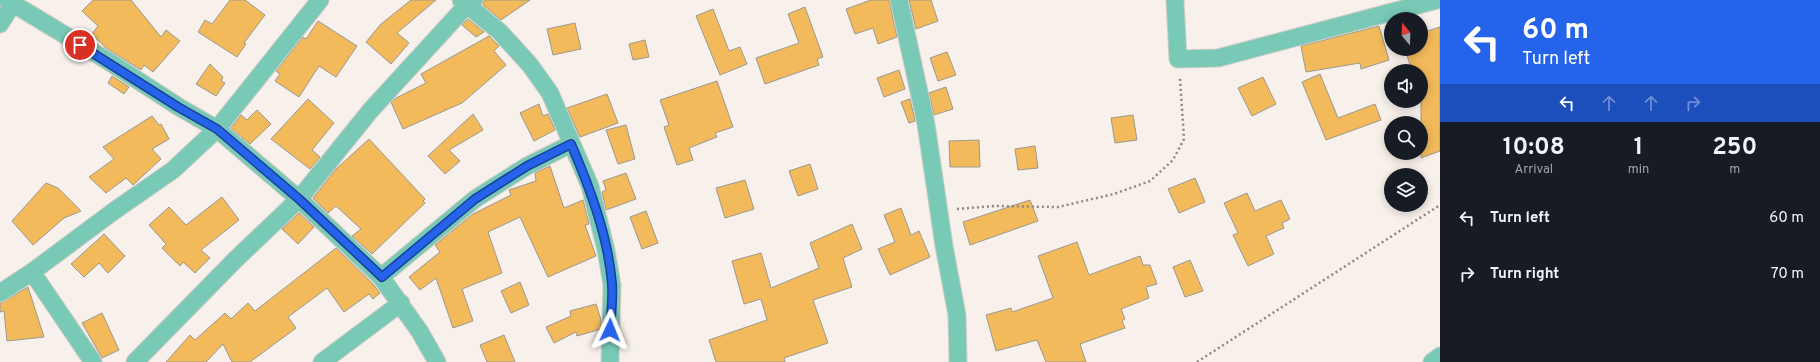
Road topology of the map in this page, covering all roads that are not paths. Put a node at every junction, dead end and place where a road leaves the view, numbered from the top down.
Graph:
1 (320, 0) edge
2 (899, 0) edge
3 (1175, 0) edge
4 (12, 1) edge
5 (1429, 1) edge
6 (467, 2) edge
7 (0, 24) edge
8 (217, 129) junction
9 (571, 144) junction
10 (299, 199) junction
11 (32, 272) junction
12 (382, 277) junction
13 (0, 293) edge
14 (401, 303) junction
15 (1440, 356) edge
16 (93, 362) edge
17 (135, 362) edge
18 (322, 362) edge
19 (437, 362) edge
20 (610, 362) edge
21 (958, 362) edge
22 (1432, 362) edge

1 - 8 street
2 - 21 street
3 - 5 street
4 - 7 street
4 - 8 street
6 - 9 street
6 - 10 street
8 - 10 street
8 - 11 street
9 - 12 street
9 - 20 street
10 - 12 street
10 - 17 street
11 - 13 street
11 - 16 street
12 - 14 street
14 - 18 street
14 - 19 street
15 - 22 street

